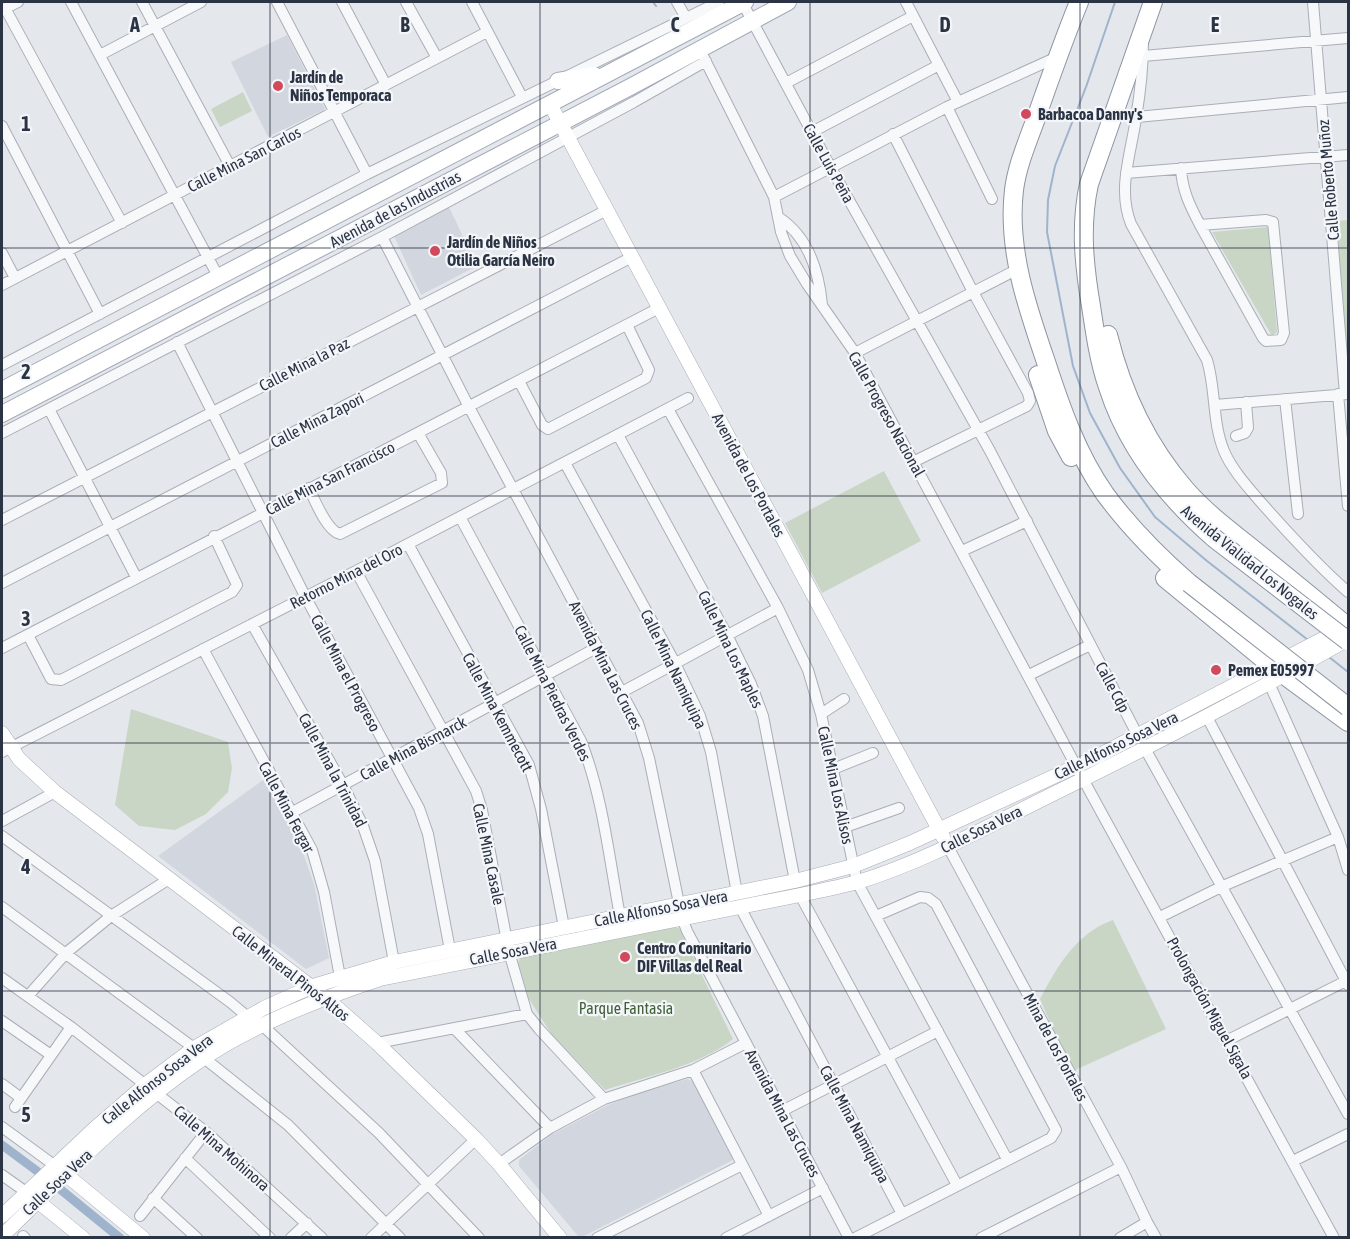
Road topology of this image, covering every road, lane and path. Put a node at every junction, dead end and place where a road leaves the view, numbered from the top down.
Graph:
1 (18, 2) edge
2 (72, 2) edge
3 (142, 2) edge
4 (201, 2) edge
5 (277, 2) edge
6 (342, 2) edge
7 (406, 2) edge
8 (472, 2) edge
9 (677, 2) edge
10 (719, 2) edge
11 (743, 2) edge
12 (788, 2) edge
13 (906, 2) edge
14 (1079, 2) edge
15 (1153, 2) edge
16 (1314, 2) edge
17 (3, 9) edge
18 (913, 16) junction
19 (686, 18) junction
20 (752, 20) junction
21 (156, 26) junction
22 (487, 32) junction
23 (1143, 34) junction
24 (1348, 38) edge
25 (1317, 41) junction
26 (100, 55) junction
27 (702, 55) junction
28 (1057, 57) junction
29 (1143, 57) junction
30 (437, 58) junction
31 (939, 65) junction
32 (607, 74) junction
33 (558, 81) junction
34 (786, 83) junction
35 (386, 85) junction
36 (1348, 96) edge
37 (522, 97) junction
38 (1321, 99) junction
39 (958, 102) junction
40 (550, 104) junction
41 (947, 107) junction
42 (335, 112) junction
43 (1137, 117) junction
44 (2, 126) edge
45 (564, 130) junction
46 (812, 132) junction
47 (893, 134) junction
48 (1348, 155) edge
49 (1326, 157) junction
50 (230, 166) junction
51 (831, 168) junction
52 (1181, 168) junction
53 (1126, 173) junction
54 (367, 174) junction
55 (175, 195) junction
56 (774, 197) junction
57 (992, 200) dead end
58 (607, 210) junction
59 (778, 217) junction
60 (122, 223) junction
61 (1200, 225) junction
62 (1083, 230) junction
63 (382, 237) junction
64 (69, 250) junction
65 (2, 253) edge
66 (632, 257) junction
67 (209, 258) junction
68 (1018, 269) junction
69 (15, 278) junction
70 (219, 278) junction
71 (2, 285) edge
72 (973, 292) junction
73 (418, 306) junction
74 (822, 306) junction
75 (659, 308) junction
76 (100, 314) junction
77 (917, 321) junction
78 (1032, 323) junction
79 (627, 325) junction
80 (177, 342) junction
81 (855, 353) junction
82 (443, 355) junction
83 (2, 365) edge
84 (519, 381) junction
85 (2, 390) edge
86 (1344, 394) edge
87 (688, 398) dead end
88 (1285, 399) junction
89 (1246, 402) junction
90 (1215, 405) junction
91 (469, 407) junction
92 (49, 409) junction
93 (668, 409) junction
94 (213, 411) junction
95 (2, 414) edge
96 (977, 430) junction
97 (2, 433) edge
98 (418, 433) junction
99 (618, 435) junction
100 (1236, 436) dead end
101 (238, 460) junction
102 (565, 462) junction
103 (913, 462) junction
104 (84, 479) junction
105 (309, 488) junction
106 (513, 490) junction
107 (1348, 506) edge
108 (263, 512) junction
109 (1298, 514) dead end
110 (460, 517) junction
111 (2, 520) edge
112 (1026, 521) junction
113 (110, 527) junction
114 (214, 536) junction
115 (408, 544) junction
116 (962, 551) junction
117 (356, 571) junction
118 (136, 577) junction
119 (2, 583) edge
120 (1348, 592) edge
121 (305, 596) junction
122 (778, 608) junction
123 (252, 624) junction
124 (1347, 631) edge
125 (27, 635) junction
126 (727, 635) junction
127 (1090, 645) junction
128 (598, 647) junction
129 (2, 648) edge
130 (202, 649) junction
131 (675, 663) junction
132 (547, 675) junction
133 (1029, 675) junction
134 (1275, 675) junction
135 (622, 692) junction
136 (844, 699) dead end
137 (1217, 703) junction
138 (494, 704) junction
139 (1348, 707) edge
140 (821, 714) junction
141 (1206, 717) junction
142 (1348, 722) edge
143 (444, 731) junction
144 (2, 733) edge
145 (1138, 735) junction
146 (1145, 748) junction
147 (6, 750) edge
148 (873, 753) dead end
149 (392, 759) junction
150 (1077, 765) junction
151 (833, 769) junction
152 (1083, 779) junction
153 (343, 785) junction
154 (56, 792) junction
155 (899, 808) dead end
156 (291, 813) junction
157 (2, 821) edge
158 (845, 827) junction
159 (939, 829) junction
160 (2, 836) edge
161 (1338, 837) junction
162 (947, 845) junction
163 (1283, 861) junction
164 (853, 866) junction
165 (1348, 870) edge
166 (169, 879) junction
167 (795, 881) junction
168 (857, 882) junction
169 (1223, 886) junction
170 (737, 892) junction
171 (800, 895) junction
172 (2, 907) edge
173 (740, 907) junction
174 (680, 911) junction
175 (111, 916) junction
176 (620, 916) junction
177 (876, 916) junction
178 (1160, 916) junction
179 (564, 927) junction
180 (508, 946) junction
181 (450, 950) junction
182 (66, 953) junction
183 (394, 962) junction
184 (340, 977) junction
185 (2, 978) edge
186 (1348, 982) edge
187 (313, 986) junction
188 (28, 996) junction
189 (326, 998) junction
190 (1291, 1009) junction
191 (528, 1014) junction
192 (248, 1017) junction
193 (2, 1021) edge
194 (263, 1026) junction
195 (71, 1027) junction
196 (454, 1028) junction
197 (938, 1031) junction
198 (1228, 1040) junction
199 (377, 1043) junction
200 (746, 1043) junction
201 (194, 1048) junction
202 (51, 1055) junction
203 (886, 1057) junction
204 (204, 1058) junction
205 (693, 1070) junction
206 (2, 1084) edge
207 (835, 1085) junction
208 (151, 1089) junction
209 (604, 1099) junction
210 (782, 1111) junction
211 (1348, 1114) edge
212 (2, 1127) edge
213 (550, 1128) junction
214 (206, 1132) junction
215 (1348, 1134) edge
216 (476, 1139) junction
217 (82, 1158) junction
218 (185, 1158) junction
219 (1007, 1159) junction
220 (1293, 1161) junction
221 (499, 1164) junction
222 (742, 1165) junction
223 (1120, 1167) junction
224 (60, 1169) junction
225 (2, 1175) edge
226 (428, 1184) junction
227 (957, 1185) junction
228 (82, 1188) junction
229 (823, 1188) junction
230 (31, 1196) junction
231 (153, 1198) junction
232 (902, 1214) junction
233 (140, 1215) dead end
234 (2, 1216) edge
235 (769, 1216) junction
236 (307, 1222) junction
237 (1147, 1222) junction
238 (387, 1223) junction
239 (2, 1236) edge
240 (83, 1238) edge
241 (143, 1238) edge
242 (197, 1238) edge
243 (270, 1238) edge
244 (291, 1238) edge
245 (322, 1238) edge
246 (371, 1238) edge
247 (400, 1238) edge
248 (480, 1238) edge
249 (560, 1238) edge
250 (597, 1238) edge
251 (726, 1238) edge
252 (849, 1238) edge
253 (855, 1238) edge
254 (981, 1238) edge
255 (1119, 1238) edge
256 (1156, 1238) edge
257 (1335, 1238) edge

1 - 17 street
2 - 26 street
3 - 21 street
4 - 21 street
5 - 42 street
6 - 35 street
7 - 30 street
8 - 22 street
9 - 19 street
10 - 19 street
11 - 20 street, Calle Luis Peña
11 - 32 main road, Avenida de las Industrias
12 - 20 main road, Avenida de las Industrias
13 - 18 street
14 - 28 highway
15 - 23 highway, Avenida Vialidad Los Nogales
16 - 25 street, Calle Roberto Muñoz
17 - 60 street
18 - 31 street
18 - 34 street
19 - 33 street
20 - 27 main road, Avenida de las Industrias
20 - 34 street, Calle Luis Peña
21 - 26 street
21 - 50 street
22 - 30 street, Calle Mina San Carlos
22 - 37 street
23 - 29 street, Avenida Vialidad Los Nogales
23 - 62 highway, Avenida Vialidad Los Nogales
24 - 25 street
25 - 29 street
25 - 38 street, Calle Roberto Muñoz
26 - 55 street
27 - 45 main road, Avenida de las Industrias
27 - 56 street, Calle Progreso Nacional
28 - 39 street
28 - 68 highway
29 - 43 street, Avenida Vialidad Los Nogales
30 - 35 street, Calle Mina San Carlos
31 - 39 street
31 - 46 street
32 - 33 main road
32 - 40 main road, Avenida de las Industrias
33 - 37 street
34 - 46 street, Calle Luis Peña
35 - 42 street, Calle Mina San Carlos
36 - 38 street
37 - 54 street
38 - 43 street
38 - 49 street, Calle Roberto Muñoz
39 - 41 street
40 - 45 main road, Avenida de Los Portales
40 - 70 main road, Avenida de las Industrias
41 - 47 street
41 - 57 street
42 - 50 street, Calle Mina San Carlos
42 - 54 street
43 - 53 street, Avenida Vialidad Los Nogales
44 - 64 street
45 - 58 main road, Avenida de Los Portales
45 - 63 street, Avenida de las Industrias
45 - 95 main road, Avenida de las Industrias
46 - 51 street, Calle Luis Peña
47 - 51 street
47 - 72 street
48 - 49 street
49 - 52 street
49 - 86 street, Calle Roberto Muñoz
50 - 55 street, Calle Mina San Carlos
51 - 56 street
51 - 77 street, Calle Luis Peña
52 - 53 street
52 - 61 street
53 - 90 street, Avenida Vialidad Los Nogales
54 - 67 street
55 - 60 street, Calle Mina San Carlos
55 - 67 street
56 - 59 street, Calle Progreso Nacional
58 - 66 main road, Avenida de Los Portales
58 - 73 street, Calle Mina la Paz
59 - 74 street, Calle Progreso Nacional
59 - 74 street
60 - 64 street, Calle Mina San Carlos
61 - 61 street
62 - 124 highway
62 - 124 highway, Avenida Vialidad Los Nogales, bridge
63 - 73 street, Avenida Mina Las Cruces
63 - 80 street, Avenida de las Industrias
64 - 69 street, Calle Mina San Carlos
64 - 76 street
65 - 69 street
66 - 75 main road, Avenida de Los Portales
66 - 82 street, Calle Mina Zapori
67 - 70 street
67 - 76 street
68 - 72 street
68 - 78 highway
69 - 71 street, Calle Mina San Carlos
70 - 85 main road, Avenida de las Industrias
72 - 77 street
72 - 96 street
73 - 82 street, Avenida Mina Las Cruces
73 - 94 street, Calle Mina la Paz
74 - 81 street, Calle Progreso Nacional
75 - 79 street, Calle Mina San Francisco
75 - 159 main road, Avenida de Los Portales
76 - 83 street
77 - 81 street
77 - 96 street, Calle Cdp
78 - 134 highway
78 - 139 highway, bridge
79 - 84 street, Calle Mina San Francisco
79 - 84 street
80 - 92 street, Avenida de las Industrias
80 - 94 street, Calle Mina el Progreso
81 - 103 street, Calle Progreso Nacional
82 - 91 street, Avenida Mina Las Cruces
82 - 101 street, Calle Mina Zapori
84 - 91 street, Calle Mina San Francisco
86 - 88 street
86 - 107 street, Calle Roberto Muñoz
87 - 93 street, Retorno Mina del Oro
88 - 89 street
88 - 109 street
89 - 90 street
89 - 100 street
90 - 120 street, Avenida Vialidad Los Nogales
91 - 98 street, Calle Mina San Francisco
91 - 106 street, Avenida Mina Las Cruces
92 - 97 street, Avenida de las Industrias
92 - 104 street
93 - 99 street, Retorno Mina del Oro
93 - 122 street, Calle Mina Los Alisos
94 - 101 street, Calle Mina el Progreso
94 - 104 street, Calle Mina la Paz
96 - 103 street
96 - 112 street, Calle Cdp
98 - 105 street, Calle Mina San Francisco
98 - 105 street
99 - 102 street, Retorno Mina del Oro
99 - 126 street, Calle Mina Los Maples
101 - 108 street, Calle Mina el Progreso
101 - 113 street, Calle Mina Zapori
102 - 106 street, Retorno Mina del Oro
102 - 131 street, Calle Mina Namiquipa
103 - 116 street, Calle Progreso Nacional
104 - 111 street, Calle Mina la Paz
104 - 113 street
105 - 108 street, Calle Mina San Francisco
106 - 110 street, Retorno Mina del Oro
106 - 128 street, Avenida Mina Las Cruces
108 - 114 street, Calle Mina San Francisco
108 - 121 street, Calle Mina el Progreso
110 - 115 street, Retorno Mina del Oro
110 - 132 street, Calle Mina Piedras Verdes
112 - 116 street
112 - 127 street, Calle Cdp
113 - 118 street
113 - 119 street, Calle Mina Zapori
114 - 118 street, Calle Mina San Francisco
114 - 125 street
115 - 117 street, Retorno Mina del Oro
115 - 138 street, Calle Mina Kemmecott
116 - 133 street, Calle Progreso Nacional
117 - 121 street, Retorno Mina del Oro
117 - 143 street, Calle Mina Casale
118 - 125 street, Calle Mina San Francisco
121 - 123 street, Retorno Mina del Oro
121 - 149 street, Calle Mina el Progreso
122 - 126 street
122 - 140 street, Calle Mina Los Alisos
123 - 130 street, Retorno Mina del Oro
123 - 153 street, Calle Mina la Trinidad
124 - 134 main road, Calle Alfonso Sosa Vera, bridge
125 - 129 street, Calle Mina San Francisco
126 - 131 street
126 - 167 street, Calle Mina Los Maples
127 - 133 street
127 - 145 street, Calle Cdp
128 - 132 street, Calle Mina Bismarck
128 - 135 street, Avenida Mina Las Cruces
130 - 147 street, Retorno Mina del Oro
130 - 156 street, Calle Mina Fergar
131 - 135 street
131 - 170 street, Calle Mina Namiquipa
132 - 138 street, Calle Mina Bismarck
132 - 176 street, Calle Mina Piedras Verdes
133 - 150 street, Calle Progreso Nacional
134 - 137 main road, Calle Alfonso Sosa Vera
134 - 142 highway
134 - 161 street
135 - 174 street, Avenida Mina Las Cruces
136 - 140 street
137 - 141 main road, Calle Alfonso Sosa Vera
137 - 145 main road, Calle Alfonso Sosa Vera
138 - 143 street, Calle Mina Bismarck
138 - 179 street, Calle Mina Kemmecott
140 - 151 street, Calle Mina Los Alisos
141 - 146 main road, Calle Alfonso Sosa Vera
141 - 163 street
143 - 149 street, Calle Mina Bismarck
143 - 180 street, Calle Mina Casale
144 - 147 main road, Calle Mineral Pinos Altos
145 - 146 street, Calle Cdp
145 - 150 main road, Calle Alfonso Sosa Vera
146 - 152 main road, Calle Alfonso Sosa Vera
146 - 169 street, Calle Cdp
147 - 154 main road, Calle Mineral Pinos Altos
148 - 151 street
149 - 153 street, Calle Mina Bismarck
149 - 181 street, Calle Mina el Progreso
150 - 152 street, Calle Progreso Nacional
150 - 159 main road, Calle Alfonso Sosa Vera
151 - 158 street, Calle Mina Los Alisos
152 - 162 main road, Calle Sosa Vera
152 - 178 street, Prolongación Miguel Sigala
153 - 156 street, Calle Mina Bismarck
153 - 183 street, Calle Mina la Trinidad
154 - 157 street
154 - 166 main road, Calle Mineral Pinos Altos
155 - 158 street
156 - 184 street, Calle Mina Fergar
158 - 164 street, Calle Mina Los Alisos
159 - 162 main road, Avenida de Los Portales
159 - 164 main road, Calle Alfonso Sosa Vera
160 - 175 street
161 - 163 street
161 - 165 street
162 - 168 main road, Calle Sosa Vera
162 - 223 street, Mina de Los Portales
163 - 169 street
163 - 186 street
164 - 167 main road, Calle Alfonso Sosa Vera
164 - 168 street, Calle Mina Los Alisos
166 - 175 street
166 - 187 main road, Calle Mineral Pinos Altos
167 - 170 main road, Calle Alfonso Sosa Vera
168 - 171 main road, Calle Sosa Vera
168 - 177 street, Calle Mina Los Alisos
169 - 178 street
169 - 190 street, Calle Cdp
170 - 174 main road, Calle Alfonso Sosa Vera
171 - 173 main road, Calle Sosa Vera
171 - 203 street
172 - 182 street
173 - 174 main road, Calle Sosa Vera
173 - 207 street, Calle Mina Namiquipa
174 - 176 main road, Calle Alfonso Sosa Vera
174 - 180 main road, Calle Sosa Vera
174 - 200 street, Avenida Mina Las Cruces
175 - 182 street
175 - 192 street
176 - 179 main road, Calle Alfonso Sosa Vera
177 - 197 street, Calle Mina Los Alisos
177 - 219 street
178 - 198 street, Prolongación Miguel Sigala
179 - 180 main road, Calle Alfonso Sosa Vera
180 - 181 main road, Calle Alfonso Sosa Vera
180 - 189 main road, Calle Sosa Vera
180 - 191 street, Calle Mina Casale
181 - 183 main road, Calle Alfonso Sosa Vera
182 - 188 street
182 - 201 street
183 - 184 main road, Calle Alfonso Sosa Vera
184 - 187 main road, Calle Alfonso Sosa Vera
185 - 188 street, Calle Mina Mohinora
186 - 190 street
187 - 189 main road, Calle Mineral Pinos Altos
187 - 192 main road, Calle Alfonso Sosa Vera
188 - 195 street, Calle Mina Mohinora
189 - 194 main road, Calle Sosa Vera
189 - 199 main road, Calle Mineral Pinos Altos
190 - 198 street
190 - 211 street, Calle Cdp
191 - 196 street
191 - 209 street, Calle Mina Casale
192 - 201 main road, Calle Alfonso Sosa Vera
193 - 202 street
194 - 204 main road, Calle Sosa Vera
194 - 226 street
195 - 202 street
195 - 208 street, Calle Mina Mohinora
196 - 199 street
196 - 213 street
197 - 203 street
197 - 219 street, Calle Mina Los Alisos
198 - 220 street, Prolongación Miguel Sigala
199 - 216 main road, Calle Mineral Pinos Altos
200 - 205 street
200 - 210 street, Avenida Mina Las Cruces
201 - 208 main road, Calle Alfonso Sosa Vera
202 - 206 street
203 - 207 street
203 - 227 street
204 - 208 main road, Calle Sosa Vera
204 - 238 street
205 - 209 street
205 - 222 street
207 - 210 street
207 - 232 street, Calle Mina Namiquipa
208 - 214 street, Calle Mina Mohinora
208 - 217 main road, Calle Sosa Vera
208 - 224 main road, Calle Alfonso Sosa Vera
209 - 213 street
210 - 229 street, Avenida Mina Las Cruces
212 - 224 street
213 - 221 street
214 - 218 street
214 - 236 street, Calle Mina Mohinora
215 - 220 street
216 - 221 main road, Calle Mineral Pinos Altos
216 - 226 street
217 - 224 main road, Calle Sosa Vera
217 - 228 main road
218 - 231 street
218 - 243 street
219 - 227 street
220 - 257 street, Prolongación Miguel Sigala
221 - 249 main road, Calle Mineral Pinos Altos
222 - 235 street
222 - 250 street
223 - 237 street, Mina de Los Portales
223 - 254 street
224 - 228 main road
224 - 230 main road, Calle Sosa Vera
225 - 230 street
226 - 238 street
226 - 248 street
227 - 232 street
228 - 241 main road
229 - 235 street
229 - 252 street, Avenida Mina Las Cruces
230 - 234 main road
230 - 239 main road, Calle Sosa Vera
230 - 240 main road
231 - 233 street
231 - 242 street
232 - 253 street
235 - 251 street
236 - 244 street
236 - 245 street, Calle Mina Mohinora
237 - 255 street
237 - 256 street, Mina de Los Portales
238 - 246 street
238 - 247 street

